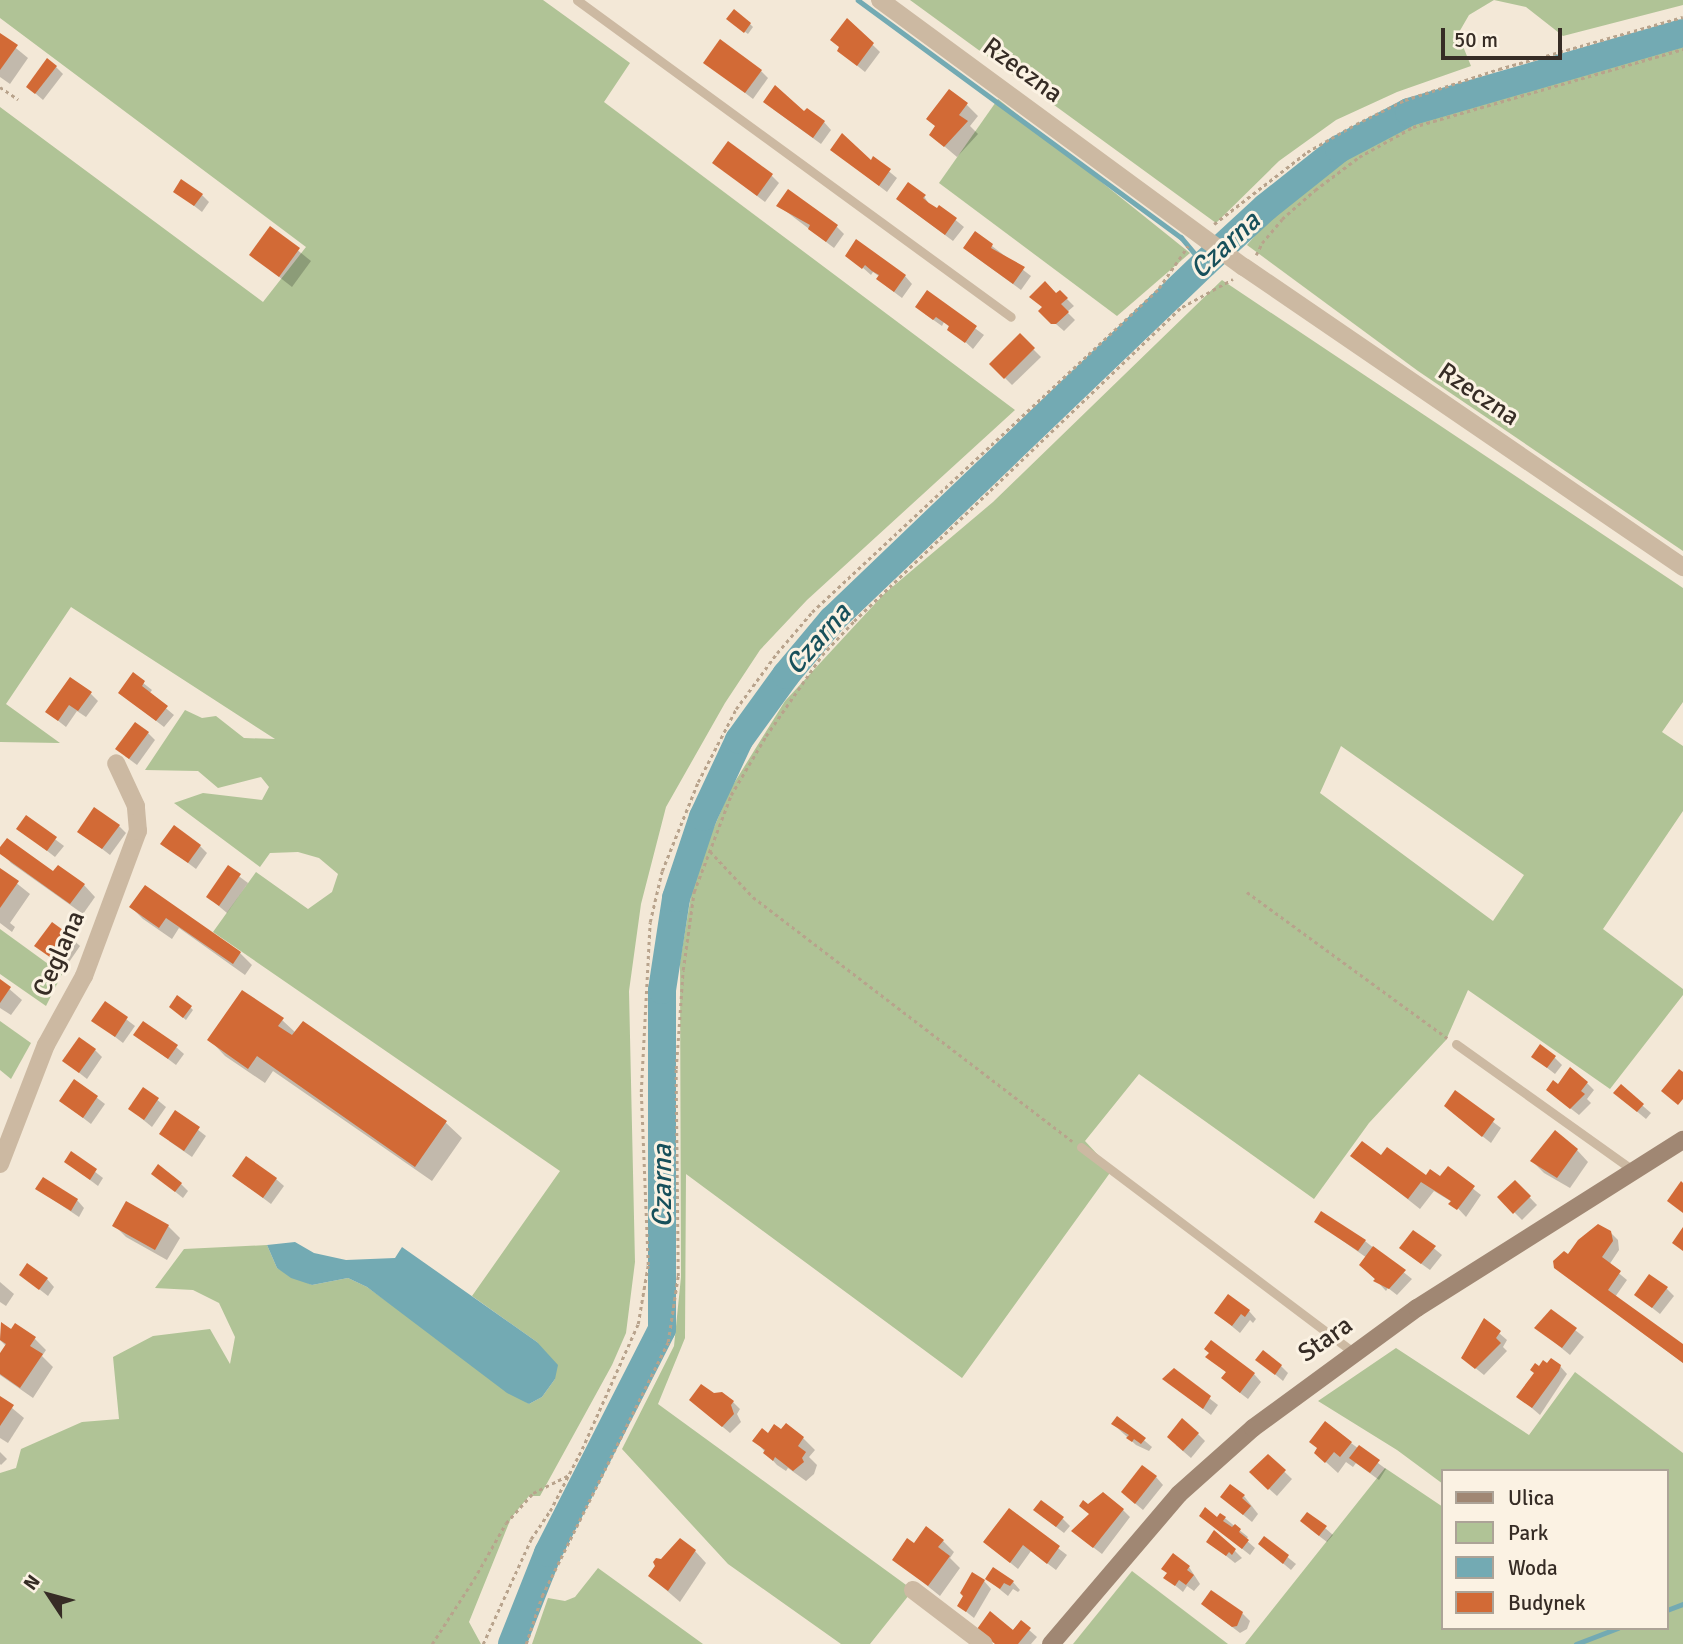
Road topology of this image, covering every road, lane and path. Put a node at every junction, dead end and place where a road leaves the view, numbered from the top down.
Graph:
1 (577, 0) edge
2 (880, 0) edge
3 (1683, 17) edge
4 (1683, 49) edge
5 (0, 86) edge
6 (18, 99) dead end
7 (1201, 235) junction
8 (1247, 269) junction
9 (1011, 317) dead end
10 (1683, 567) edge
11 (116, 763) dead end
12 (709, 851) junction
13 (1247, 892) dead end
14 (1456, 1044) joint
15 (1683, 1140) edge
16 (1081, 1147) joint
17 (0, 1164) edge
18 (1633, 1171) junction
19 (1353, 1353) junction
20 (569, 1475) junction
21 (913, 1590) dead end
22 (432, 1644) edge
23 (482, 1644) edge
24 (526, 1644) edge
25 (984, 1644) edge
26 (1051, 1644) edge

1 - 9 lane
2 - 7 street, Rzeczna
3 - 7 path
4 - 8 path
5 - 6 path
7 - 8 street, Rzeczna
7 - 20 path
8 - 10 street, Rzeczna
8 - 12 path
11 - 17 street, Ceglana
12 - 16 path
12 - 24 path
13 - 14 path
14 - 18 lane
15 - 18 street, Stara
16 - 19 lane
18 - 19 street, Stara
19 - 26 street, Stara
20 - 22 path
20 - 23 path
21 - 25 street

